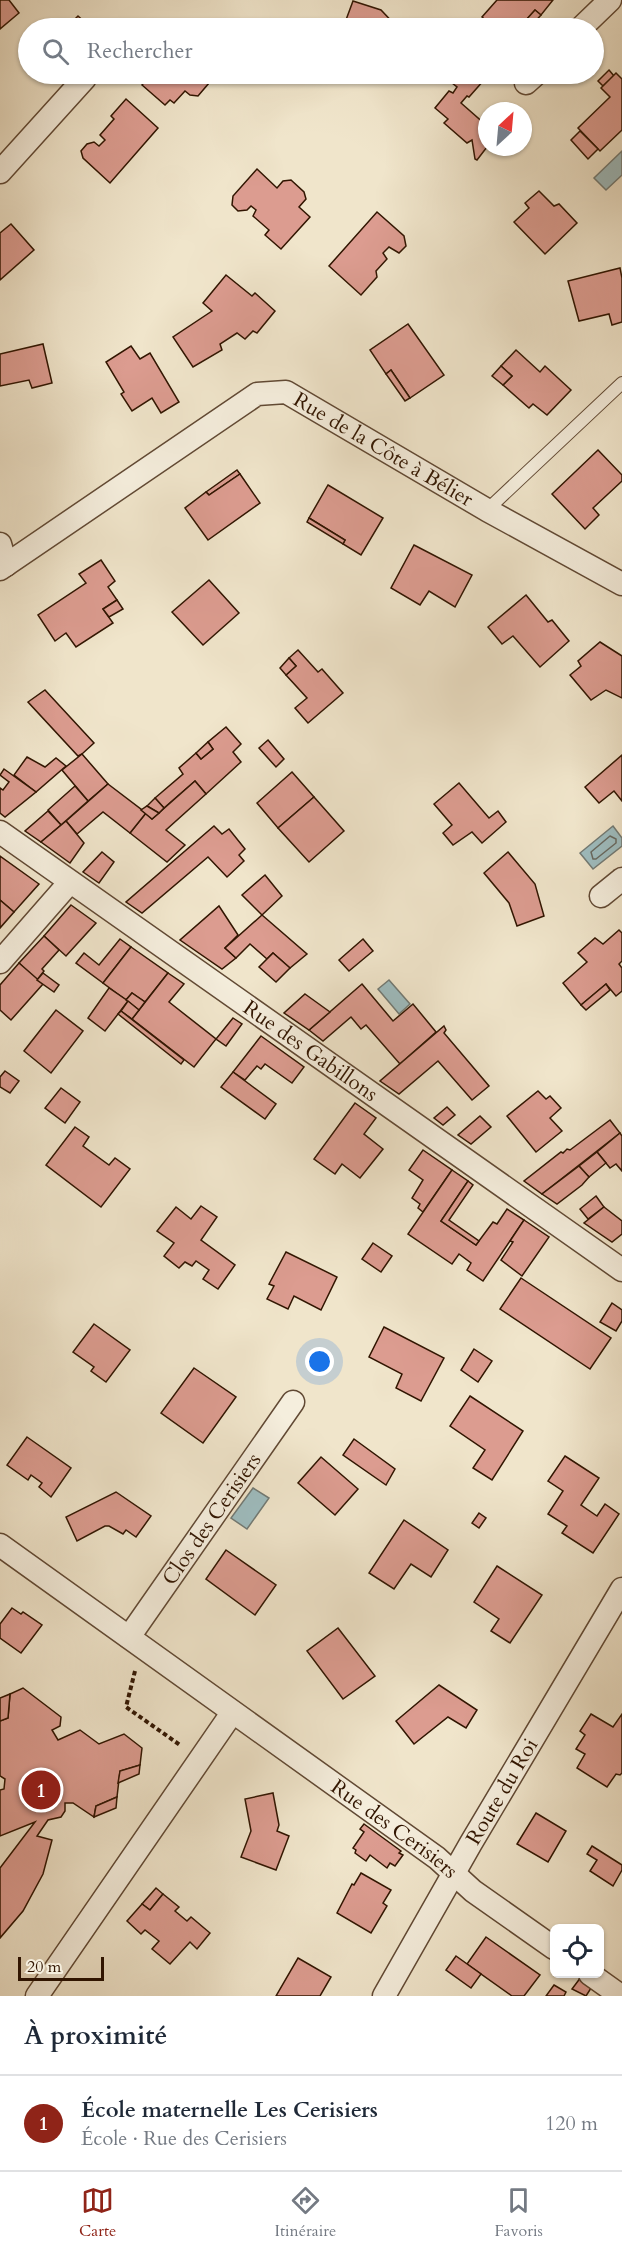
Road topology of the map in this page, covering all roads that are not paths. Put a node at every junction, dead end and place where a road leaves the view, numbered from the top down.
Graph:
1 (610, 0) edge
2 (591, 18) edge
3 (80, 84) edge
4 (0, 172) edge
5 (622, 383) edge
6 (487, 510) junction
7 (2, 559) edge
8 (622, 584) edge
9 (0, 832) edge
10 (622, 879) edge
11 (70, 882) junction
12 (601, 896) dead end
13 (0, 962) edge
14 (622, 1269) edge
15 (293, 1402) dead end
16 (0, 1545) edge
17 (622, 1589) edge
18 (129, 1637) junction
19 (232, 1713) junction
20 (454, 1873) junction
21 (550, 1945) edge
22 (596, 1978) edge
23 (36, 1996) edge
24 (384, 1996) edge
25 (621, 1996) edge

1 - 2 street
3 - 4 street
5 - 6 lane
6 - 7 street, Rue de la Côte à Bélier
6 - 8 street, Rue de la Côte à Bélier
9 - 11 street, Rue des Gabillons
10 - 12 street
11 - 13 street
11 - 14 street, Rue des Gabillons
15 - 18 street, Clos des Cerisiers
16 - 18 street, Rue des Cerisiers
17 - 20 street, Route du Roi
18 - 19 street, Rue des Cerisiers
19 - 20 street, Rue des Cerisiers
19 - 23 street
20 - 21 street, Rue des Cerisiers
20 - 24 street, Route du Roi
22 - 25 street

